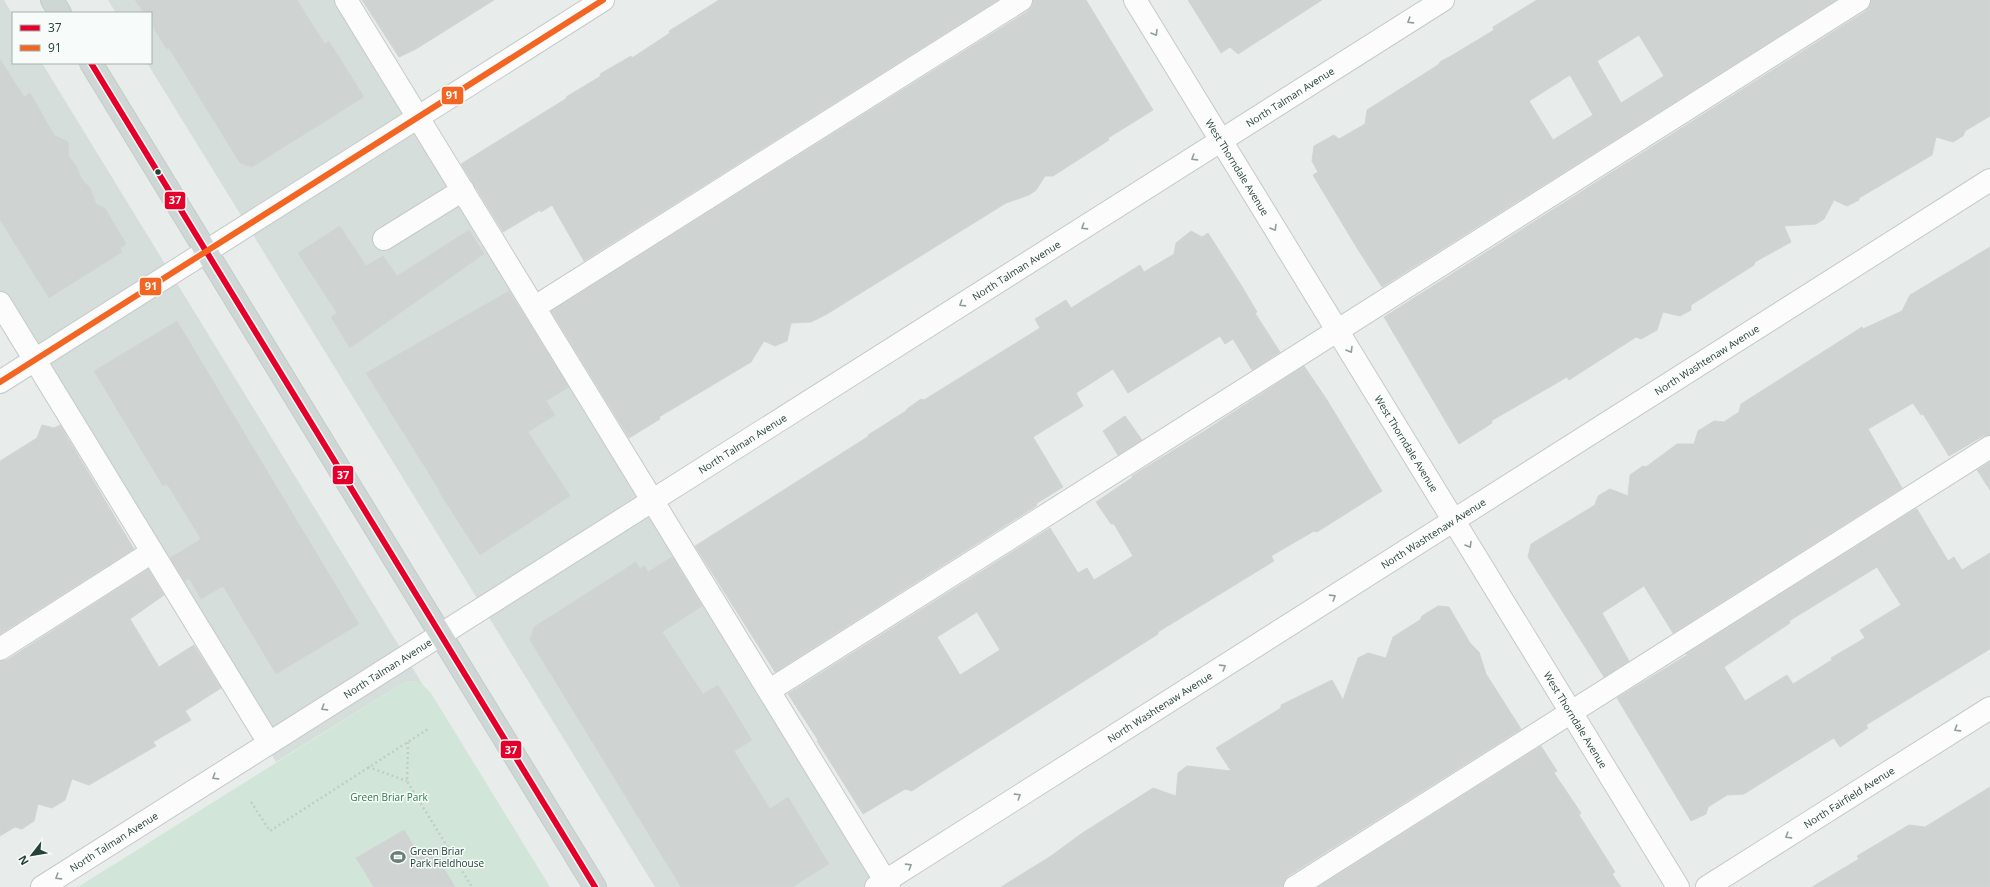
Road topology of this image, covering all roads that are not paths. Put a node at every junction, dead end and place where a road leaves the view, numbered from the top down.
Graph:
1 (52, 0) edge
2 (346, 0) edge
3 (603, 0) edge
4 (1021, 0) edge
5 (1135, 0) edge
6 (1443, 0) edge
7 (1859, 0) edge
8 (59, 12) edge
9 (92, 64) edge
10 (418, 117) junction
11 (1221, 141) junction
12 (1990, 180) edge
13 (463, 190) junction
14 (384, 239) dead end
15 (205, 252) junction
16 (0, 303) edge
17 (535, 307) junction
18 (1337, 330) junction
19 (35, 360) junction
20 (0, 382) edge
21 (1990, 447) edge
22 (652, 500) junction
23 (1454, 520) junction
24 (152, 552) junction
25 (440, 634) junction
26 (0, 650) edge
27 (770, 690) junction
28 (1990, 708) edge
29 (1571, 712) junction
30 (269, 743) junction
31 (884, 885) edge
32 (42, 887) edge
33 (595, 887) edge
34 (1295, 887) edge
35 (1678, 887) edge
36 (1707, 887) edge

1 - 8 main road
2 - 10 street
3 - 10 street
4 - 17 street
5 -> 11 street, West Thorndale Avenue
6 -> 11 street, North Talman Avenue
7 - 18 street
9 - 15 main road
10 - 13 street
10 - 15 street
11 -> 18 street, West Thorndale Avenue
11 -> 22 street, North Talman Avenue
12 - 23 street, North Washtenaw Avenue
13 - 14 street
13 - 17 street
15 - 19 street
15 - 25 main road
16 - 19 street
17 - 22 street
18 -> 23 street, West Thorndale Avenue
18 - 27 street
19 - 20 street
19 - 24 street
21 - 29 street
22 - 25 street, North Talman Avenue
22 - 27 street
23 -> 29 street, West Thorndale Avenue
31 -> 23 street, North Washtenaw Avenue
24 - 26 street
24 - 30 street
25 -> 30 street, North Talman Avenue
25 - 33 main road
27 - 31 street
28 -> 36 street, North Fairfield Avenue
29 - 34 street
29 - 35 street, West Thorndale Avenue
30 -> 32 street, North Talman Avenue

